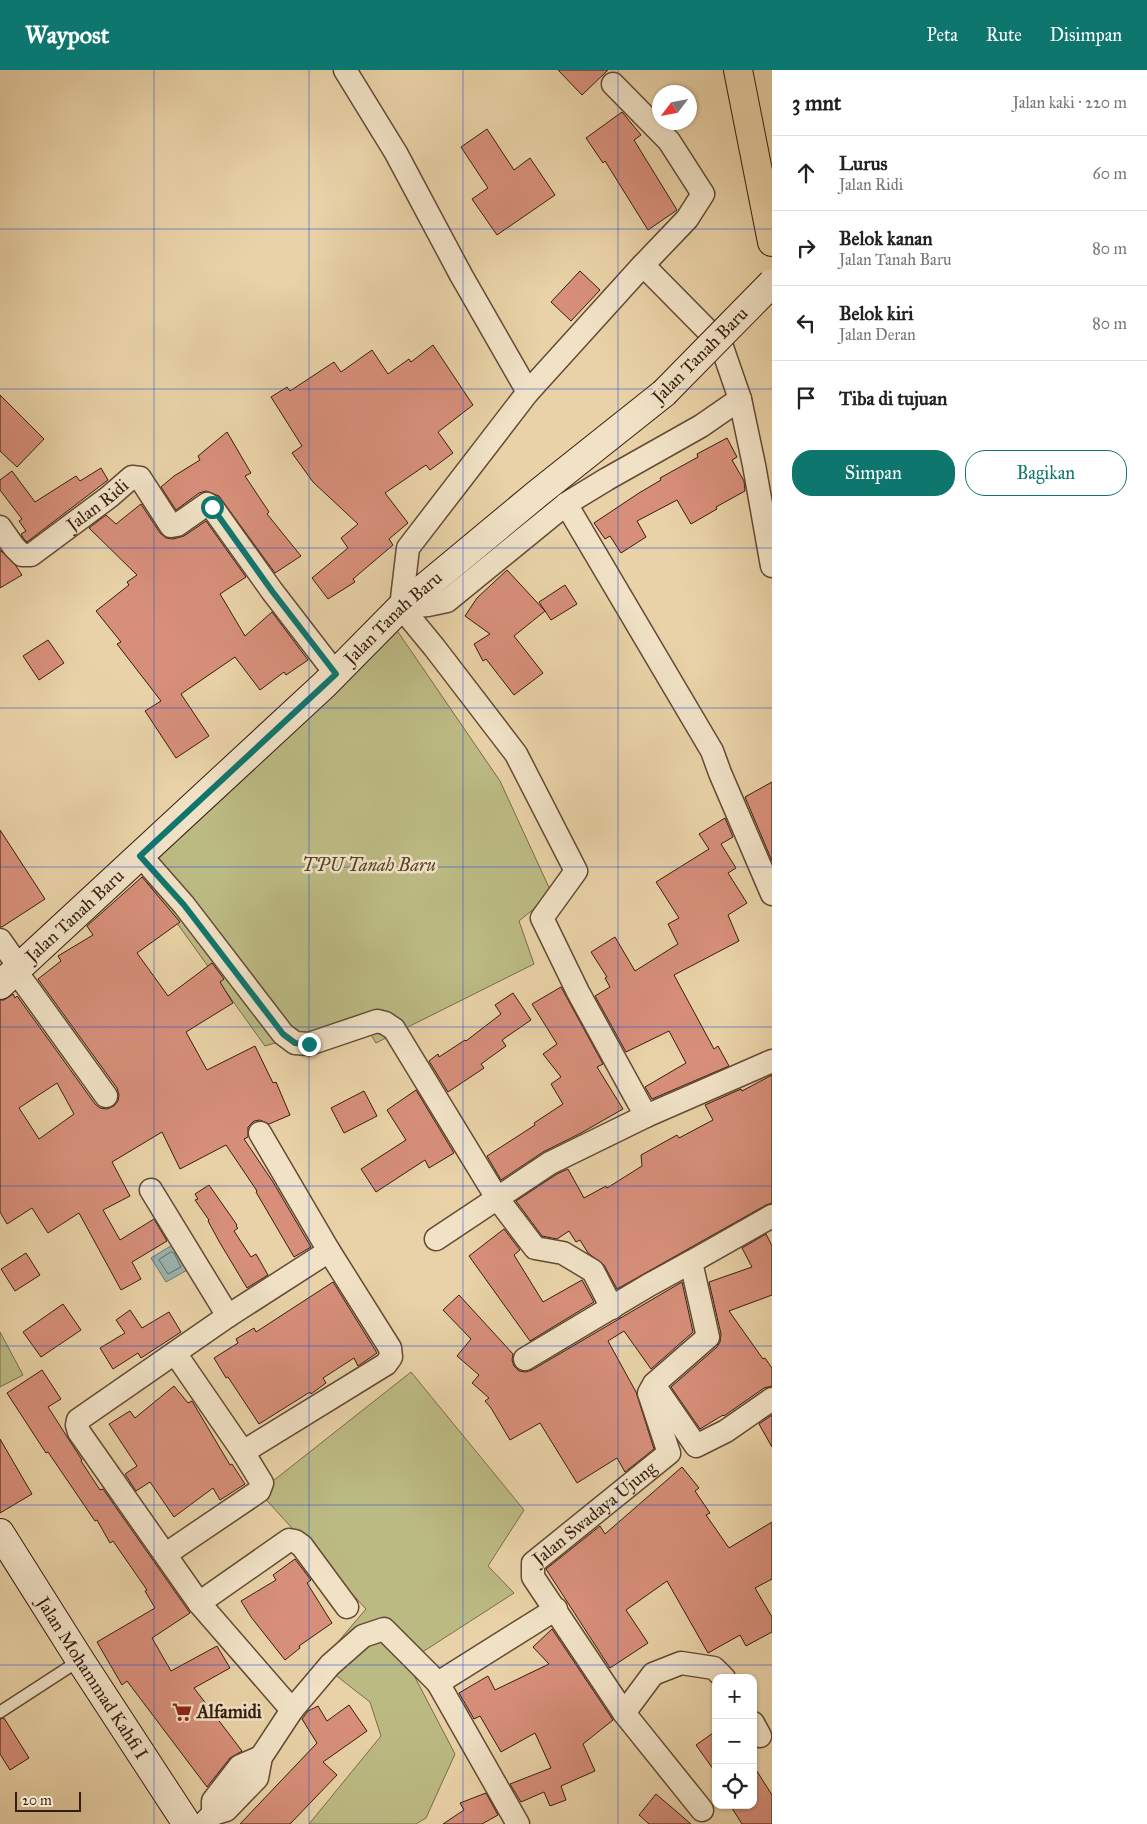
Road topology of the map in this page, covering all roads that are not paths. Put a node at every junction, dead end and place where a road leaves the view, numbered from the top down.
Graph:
1 (345, 70) edge
2 (732, 70) edge
3 (738, 70) edge
4 (613, 84) dead end
5 (749, 127) junction
6 (772, 242) edge
7 (644, 265) junction
8 (772, 283) edge
9 (528, 392) junction
10 (740, 399) junction
11 (566, 504) junction
12 (0, 527) edge
13 (772, 566) edge
14 (401, 607) junction
15 (336, 674) junction
16 (140, 856) junction
17 (772, 894) edge
18 (0, 940) edge
19 (11, 974) edge
20 (772, 1061) edge
21 (106, 1096) dead end
22 (646, 1116) junction
23 (260, 1133) dead end
24 (151, 1190) dead end
25 (496, 1198) junction
26 (772, 1216) edge
27 (436, 1239) dead end
28 (329, 1251) junction
29 (691, 1262) junction
30 (612, 1308) junction
31 (228, 1316) junction
32 (175, 1353) junction
33 (526, 1359) dead end
34 (654, 1384) junction
35 (772, 1399) edge
36 (243, 1452) junction
37 (0, 1533) edge
38 (166, 1554) junction
39 (199, 1603) junction
40 (347, 1607) dead end
41 (556, 1609) junction
42 (80, 1660) junction
43 (720, 1674) edge
44 (438, 1683) junction
45 (292, 1710) junction
46 (0, 1712) edge
47 (624, 1713) junction
48 (702, 1810) dead end
49 (208, 1819) edge
50 (187, 1824) edge
51 (518, 1824) edge

1 - 9 street
2 - 5 highway
3 - 5 highway
4 - 7 street
5 - 6 highway
7 - 9 street
7 - 10 street
8 - 14 main road, Jalan Tanah Baru, bridge
9 - 14 street
10 - 11 street
10 - 13 street
11 - 14 street
11 - 17 street
12 - 15 street, Jalan Ridi
14 - 15 main road, Jalan Tanah Baru
14 - 22 street
15 - 16 main road, Jalan Tanah Baru
16 - 19 main road, Jalan Tanah Baru
16 - 25 street
18 - 19 street
19 - 21 street
20 - 22 street
22 - 25 street
23 - 28 street
24 - 31 street
25 - 27 street
25 - 30 street
26 - 29 street
28 - 31 street
28 - 36 street
29 - 30 street
29 - 34 street
30 - 33 street
31 - 32 street
32 - 36 street
32 - 38 street
34 - 35 street
34 - 41 street, Jalan Swadaya Ujung
36 - 38 street
37 - 42 main road, Jalan Mohammad Kahfi I
38 - 39 street
39 - 40 street
39 - 45 street
41 - 44 street
41 - 47 street
42 - 46 lane
42 - 50 main road, Jalan Mohammad Kahfi I
43 - 47 street
44 - 45 street
44 - 51 street
45 - 49 street
47 - 48 street

